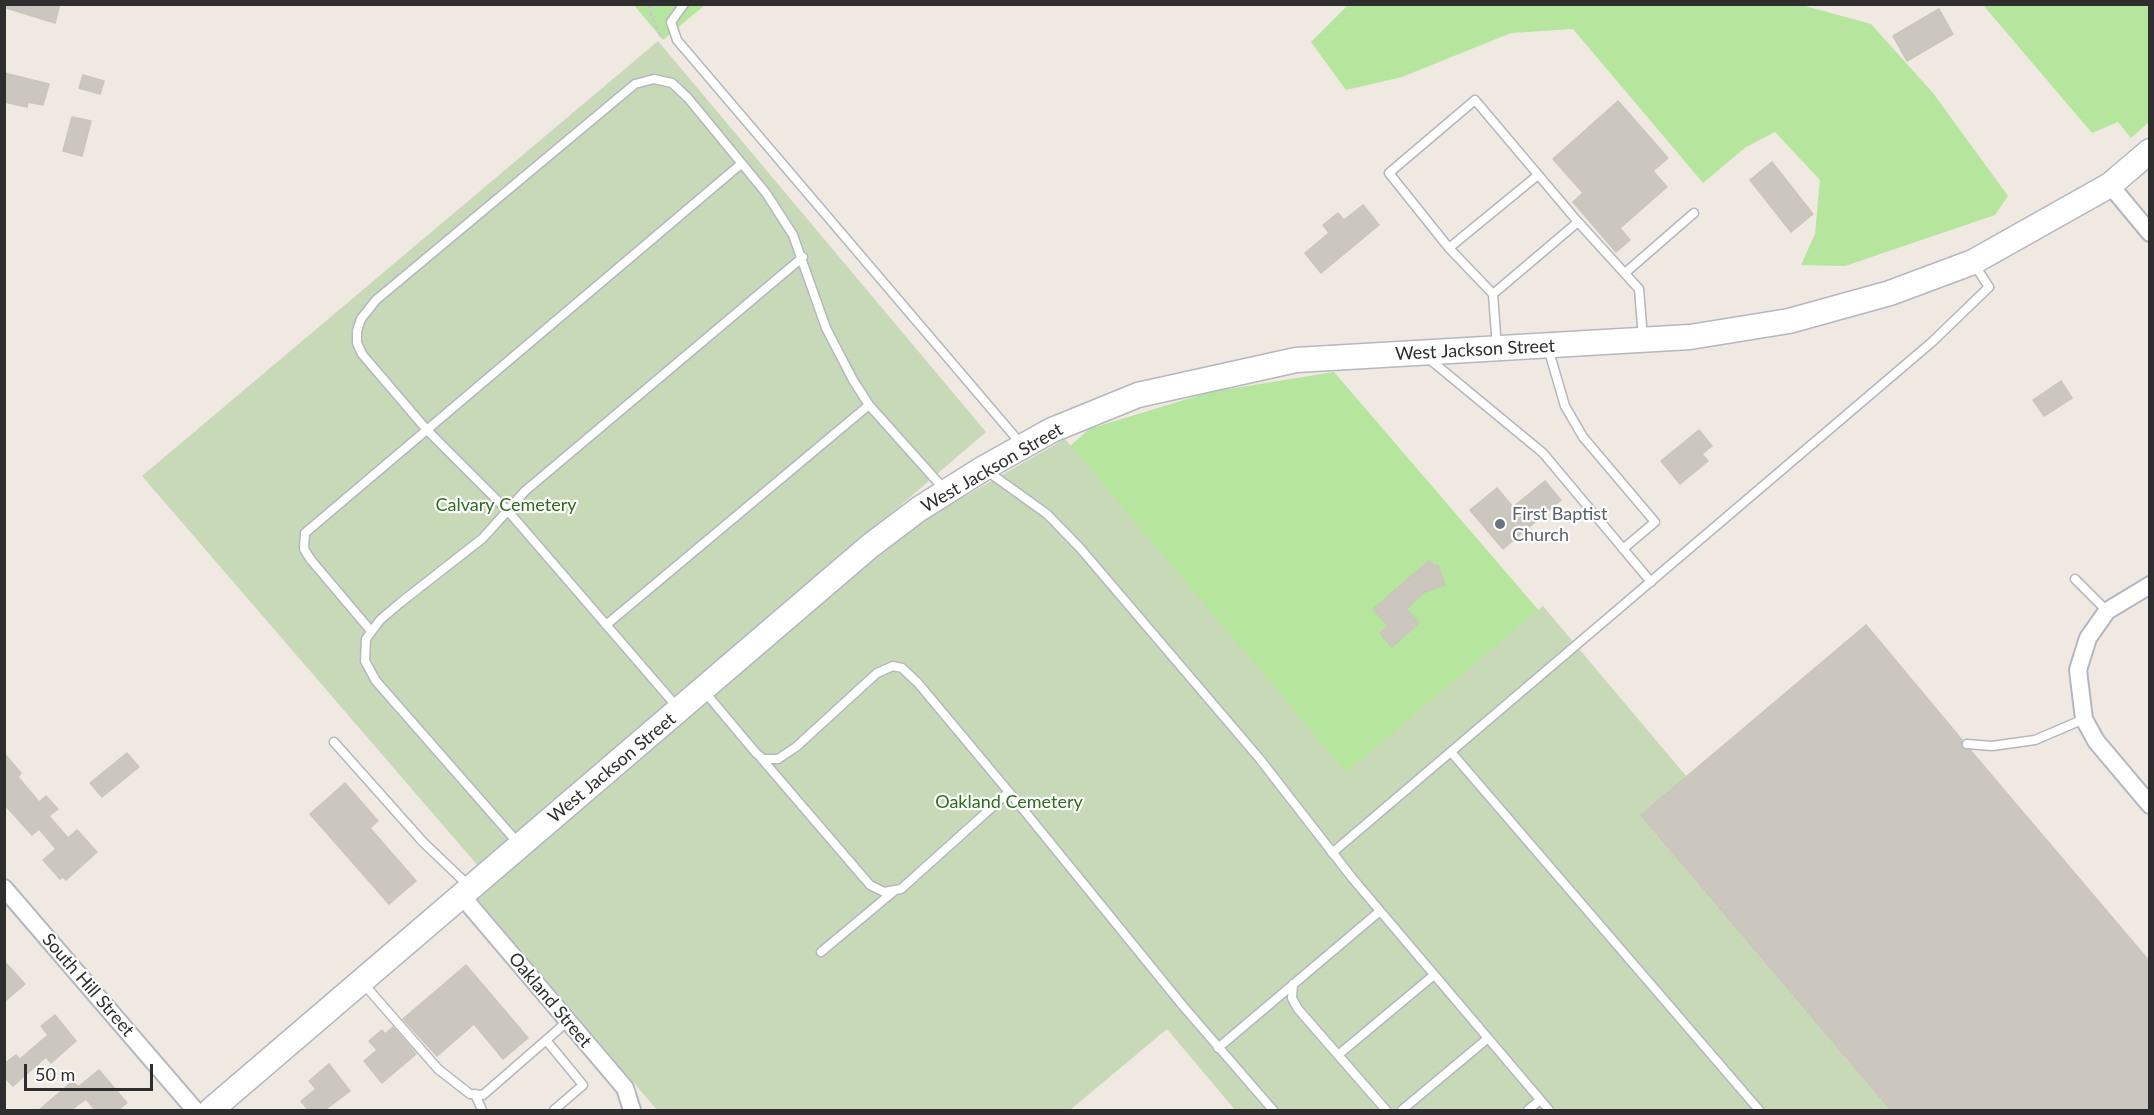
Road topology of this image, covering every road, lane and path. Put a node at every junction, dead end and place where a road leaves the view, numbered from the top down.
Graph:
1 (684, 4) edge
2 (2150, 151) edge
3 (741, 164) junction
4 (1538, 175) junction
5 (2110, 185) junction
6 (1694, 213) dead end
7 (1578, 222) junction
8 (2150, 233) edge
9 (1449, 248) junction
10 (803, 257) junction
11 (1973, 262) junction
12 (1625, 273) junction
13 (1493, 294) junction
14 (1643, 339) junction
15 (1547, 345) junction
16 (1497, 348) junction
17 (1420, 353) junction
18 (869, 405) junction
19 (426, 429) junction
20 (1023, 447) junction
21 (984, 468) junction
22 (946, 492) junction
23 (508, 511) junction
24 (1623, 549) junction
25 (2074, 579) dead end
26 (1651, 582) junction
27 (2150, 585) edge
28 (2107, 611) junction
29 (606, 625) junction
30 (370, 631) junction
31 (704, 690) junction
32 (680, 711) junction
33 (2084, 719) junction
34 (334, 742) dead end
35 (1967, 744) dead end
36 (1451, 752) junction
37 (756, 753) junction
38 (1009, 792) junction
39 (2150, 805) edge
40 (520, 845) junction
41 (1332, 853) junction
42 (4, 888) edge
43 (465, 891) junction
44 (893, 891) junction
45 (1380, 911) junction
46 (821, 952) dead end
47 (1434, 975) junction
48 (361, 981) junction
49 (1293, 984) junction
50 (568, 1021) junction
51 (1488, 1039) junction
52 (546, 1040) junction
53 (1218, 1048) junction
54 (1338, 1054) junction
55 (475, 1094) junction
56 (1540, 1100) junction
57 (195, 1110) edge
58 (211, 1110) edge
59 (482, 1110) edge
60 (554, 1110) edge
61 (632, 1110) edge
62 (1273, 1110) edge
63 (1386, 1110) edge
64 (1402, 1110) edge
65 (1528, 1110) edge
66 (1550, 1110) edge
67 (1759, 1110) edge

1 - 20 lane
2 - 5 street, West Jackson Street
3 - 10 lane
3 - 19 lane
3 - 19 lane
4 - 7 lane
4 - 9 lane
4 - 9 lane
5 - 8 street
5 - 11 street, West Jackson Street
6 - 12 lane
7 - 12 lane
7 - 13 lane
9 - 13 lane
10 - 18 lane
10 - 23 lane
11 - 14 street, West Jackson Street
11 - 26 lane
12 - 14 lane
13 - 16 lane
14 - 15 street, West Jackson Street
15 - 16 street, West Jackson Street
15 - 24 lane
16 - 17 street, West Jackson Street
17 - 20 street, West Jackson Street
17 - 24 lane
18 - 22 lane
18 - 29 lane
19 - 23 lane
19 - 30 lane
20 - 21 street, West Jackson Street
21 - 22 street, West Jackson Street
21 - 41 lane
22 - 31 street, West Jackson Street
23 - 29 lane
23 - 30 lane
24 - 26 lane
25 - 28 lane
26 - 36 lane
27 - 28 street
28 - 33 street
29 - 32 lane
30 - 40 lane
31 - 32 street, West Jackson Street
31 - 37 lane
32 - 40 street, West Jackson Street
33 - 35 lane
33 - 39 street
34 - 43 lane
36 - 41 lane
36 - 67 lane
37 - 38 lane
37 - 44 lane
38 - 44 lane
38 - 53 lane
40 - 43 street, West Jackson Street
41 - 45 lane
42 - 57 street, South Hill Street
43 - 48 street, West Jackson Street
43 - 50 street, Oakland Street
44 - 46 lane
45 - 47 lane
45 - 49 lane
47 - 51 lane
47 - 54 lane
48 - 55 lane
48 - 58 street, West Jackson Street
49 - 53 lane
49 - 54 lane
50 - 52 lane
50 - 61 street, Oakland Street
51 - 56 lane
51 - 64 lane
52 - 55 lane
52 - 60 lane
53 - 62 lane
54 - 63 lane
55 - 59 lane
56 - 65 lane
56 - 66 lane

